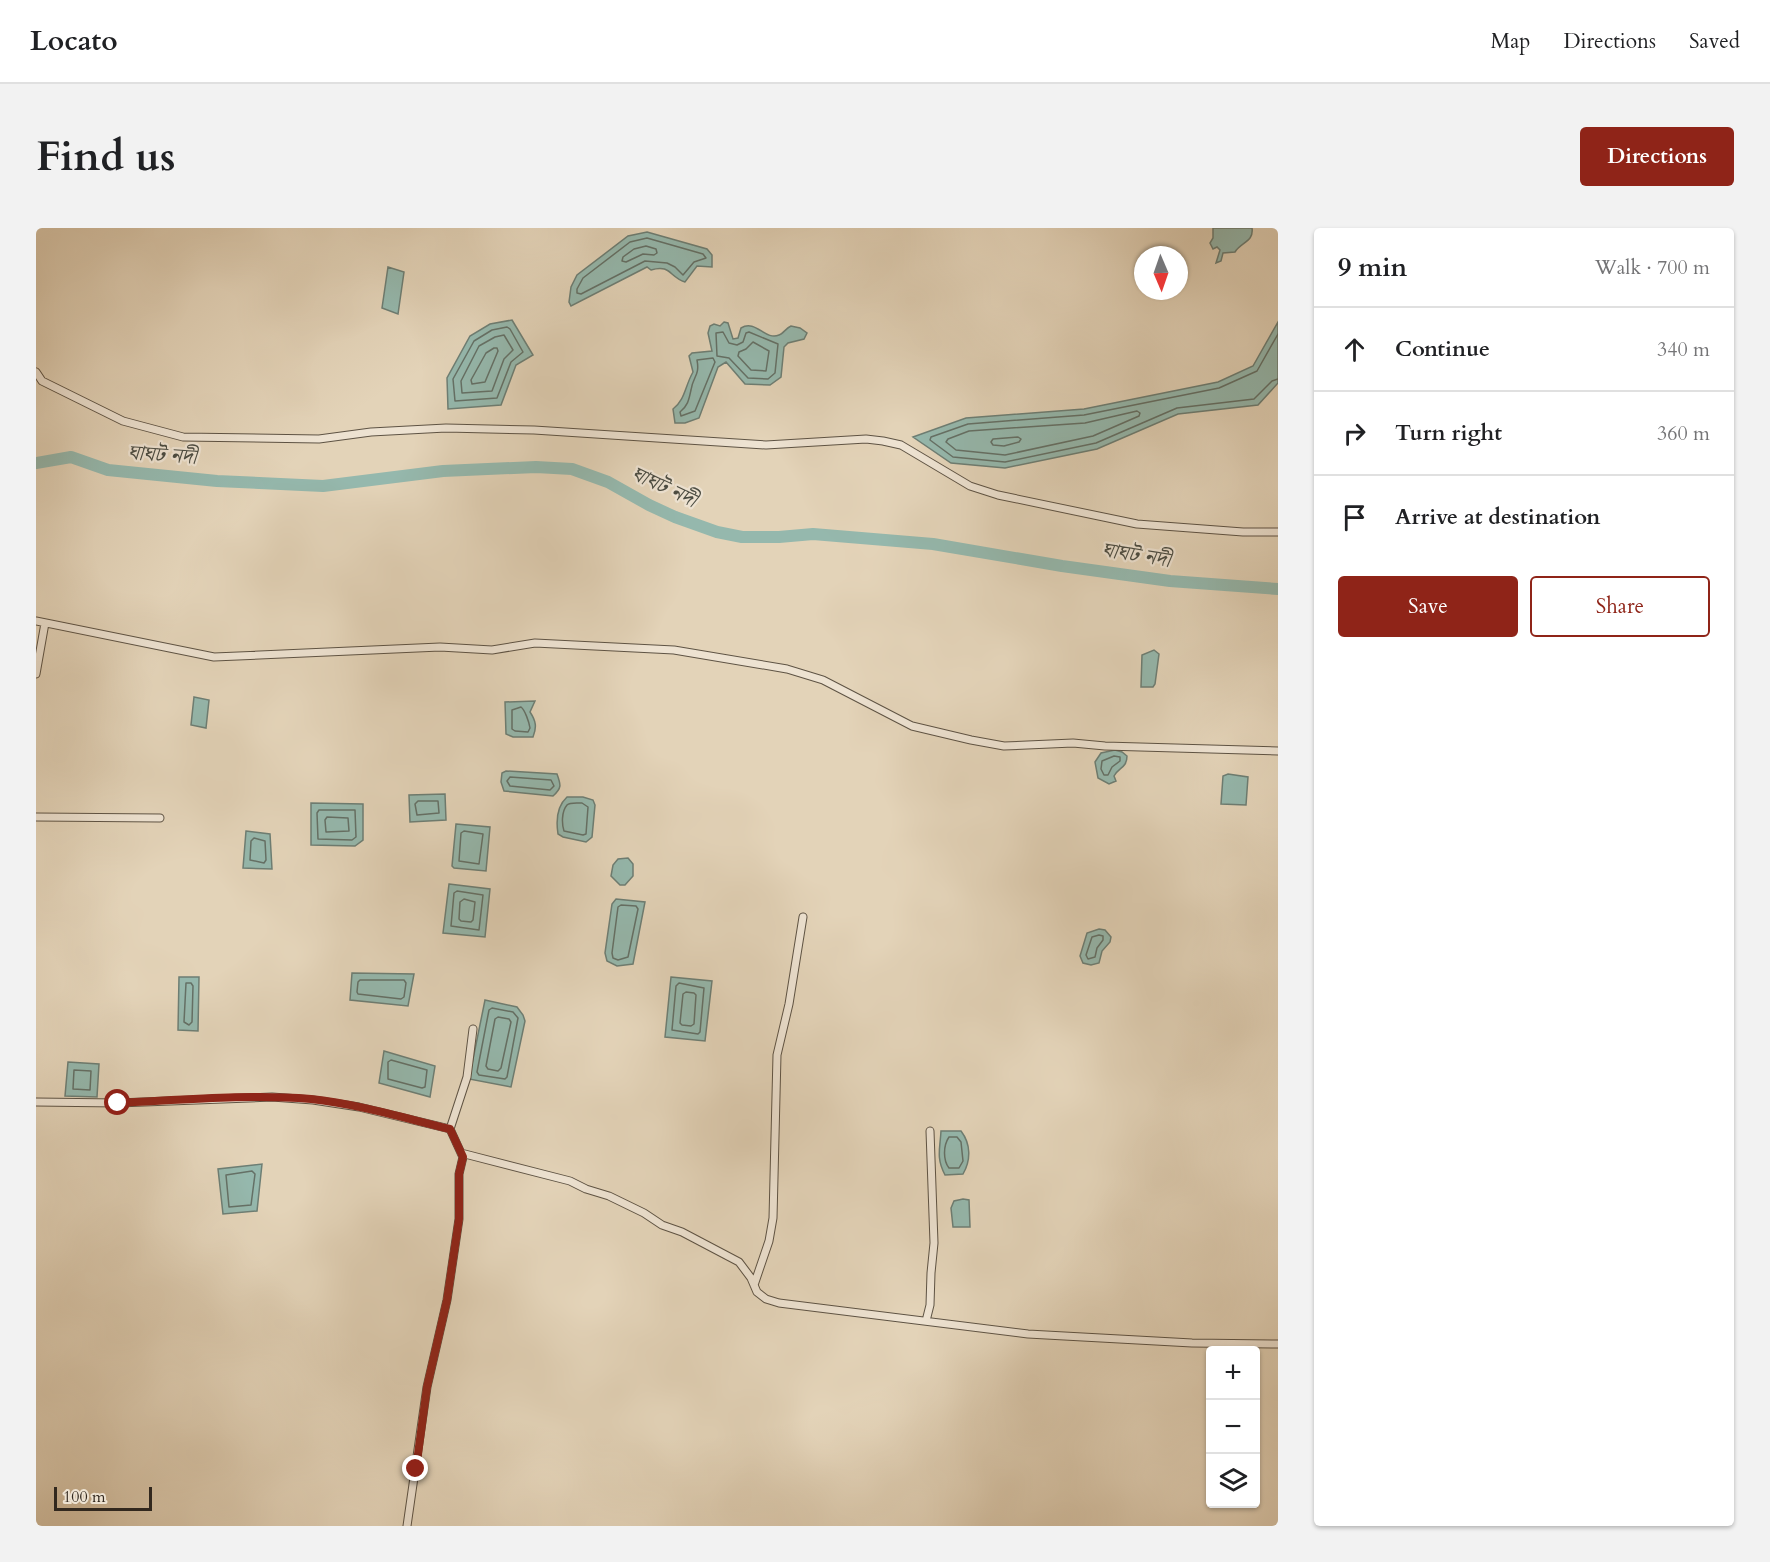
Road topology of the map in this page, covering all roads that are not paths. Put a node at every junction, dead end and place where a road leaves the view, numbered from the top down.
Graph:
1 (36, 372) edge
2 (1278, 532) edge
3 (36, 621) edge
4 (45, 623) junction
5 (36, 674) edge
6 (1278, 751) edge
7 (36, 817) edge
8 (160, 818) dead end
9 (803, 917) dead end
10 (473, 1029) dead end
11 (36, 1102) edge
12 (450, 1129) junction
13 (930, 1131) dead end
14 (461, 1153) junction
15 (754, 1285) junction
16 (926, 1321) junction
17 (1278, 1344) edge
18 (407, 1526) edge

1 - 2 street
3 - 4 street
4 - 5 street
4 - 6 street
7 - 8 street
9 - 15 street
10 - 12 street
11 - 12 street
12 - 14 street
13 - 16 street
14 - 15 street
14 - 18 street
15 - 16 street
16 - 17 street

